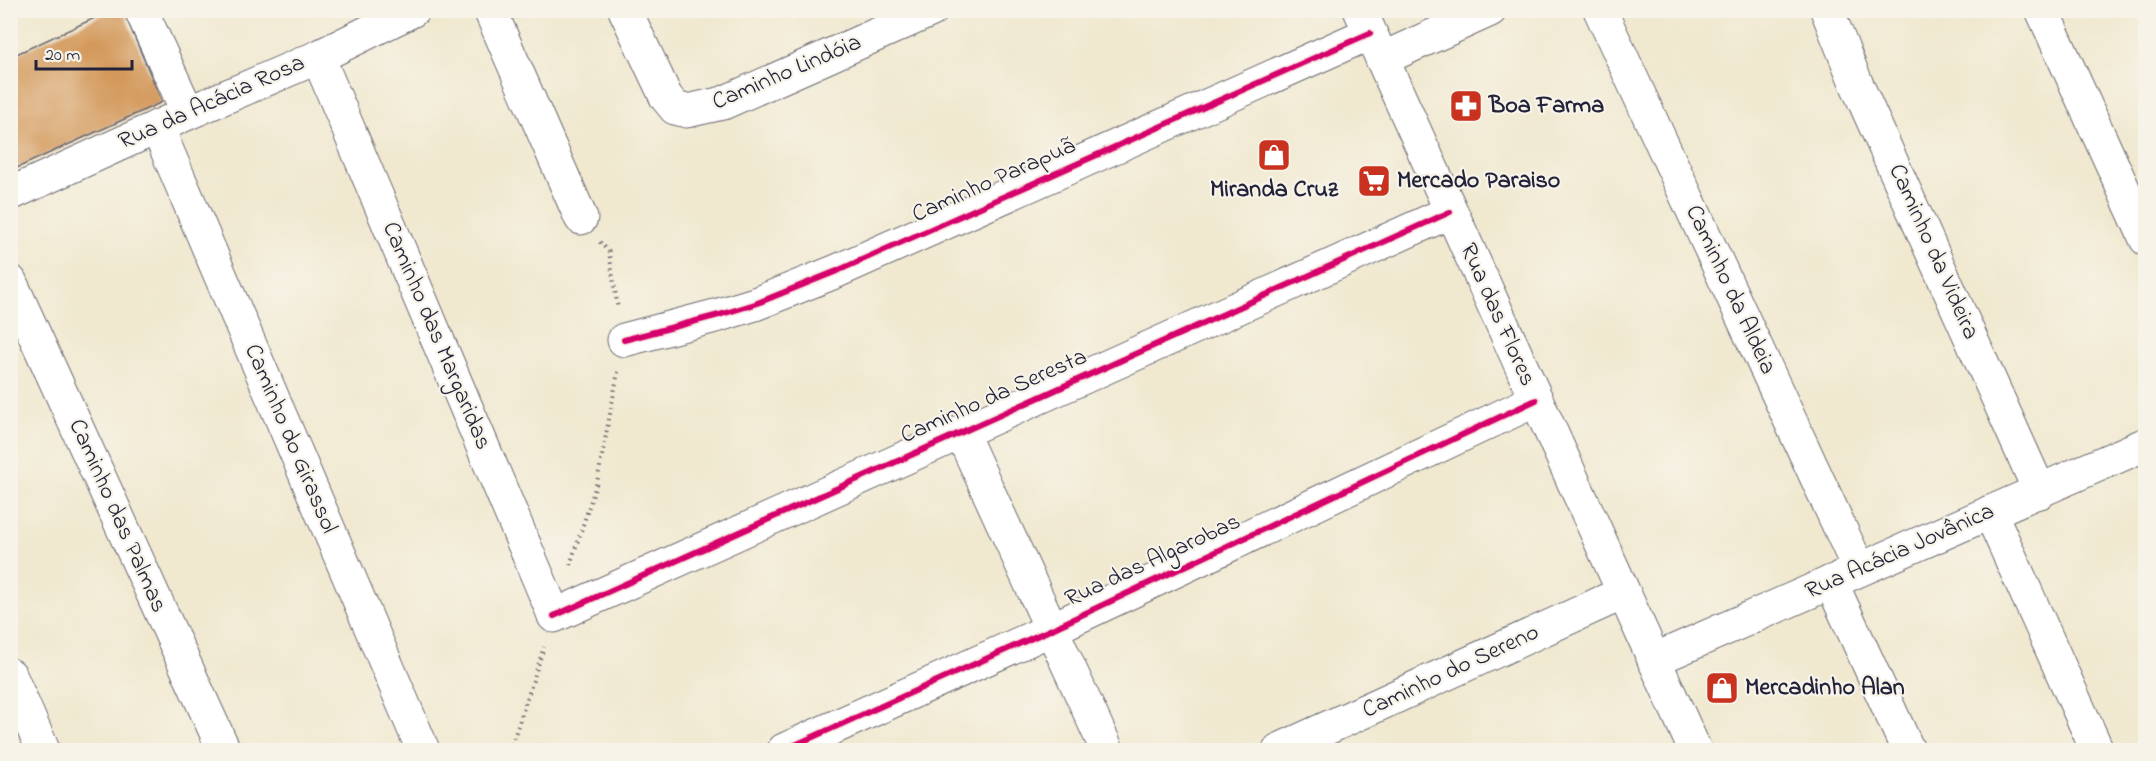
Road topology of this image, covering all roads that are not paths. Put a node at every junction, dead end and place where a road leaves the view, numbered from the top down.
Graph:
1 (141, 10) edge
2 (490, 10) edge
3 (625, 10) edge
4 (932, 10) edge
5 (1490, 10) edge
6 (1600, 10) edge
7 (1827, 10) edge
8 (2042, 10) edge
9 (392, 15) edge
10 (1371, 34) edge
11 (318, 57) junction
12 (188, 113) junction
13 (157, 127) junction
14 (10, 194) edge
15 (1450, 212) junction
16 (581, 218) road end
17 (2145, 239) edge
18 (10, 281) edge
19 (624, 340) road end
20 (1536, 400) junction
21 (961, 432) junction
22 (2145, 444) edge
23 (2040, 492) junction
24 (1990, 512) junction
25 (1845, 576) junction
26 (1623, 593) junction
27 (554, 615) joint
28 (1052, 629) junction
29 (1654, 660) junction
30 (10, 675) edge
31 (44, 750) edge
32 (224, 750) edge
33 (423, 750) edge
34 (784, 750) edge
35 (1107, 750) edge
36 (1280, 750) edge
37 (1695, 750) edge
38 (1908, 750) edge
39 (2097, 750) edge

1 - 12 street
2 - 16 street
3 - 4 street, Caminho Lindóia
5 - 10 street, Caminho Parapuã
6 - 25 street, Caminho da Aldeia
7 - 23 street, Caminho da Videira
8 - 17 street
9 - 11 street, Rua da Acácia Rosa
10 - 15 street, Rua das Flores
10 - 19 street, Caminho Parapuã
11 - 12 street, Rua da Acácia Rosa
11 - 27 street, Caminho das Margaridas
12 - 13 street, Rua da Acácia Rosa
13 - 14 street, Rua da Acácia Rosa
13 - 33 street, Caminho do Girassol
15 - 20 street, Rua das Flores
15 - 21 street, Caminho da Seresta
18 - 32 street, Caminho das Palmas
20 - 26 street, Rua das Flores
20 - 28 street, Rua das Algarobas
21 - 27 street, Caminho da Seresta
21 - 28 street
22 - 23 street, Rua Acácia Jovânica
23 - 24 street, Rua Acácia Jovânica
24 - 25 street, Rua Acácia Jovânica
24 - 39 street
25 - 29 street, Rua Acácia Jovânica
25 - 38 street, Caminho da Aldeia
26 - 29 street, Rua das Flores
26 - 36 street, Caminho do Sereno
28 - 34 street, Rua das Algarobas
28 - 35 street
29 - 37 street, Rua das Flores
30 - 31 street

